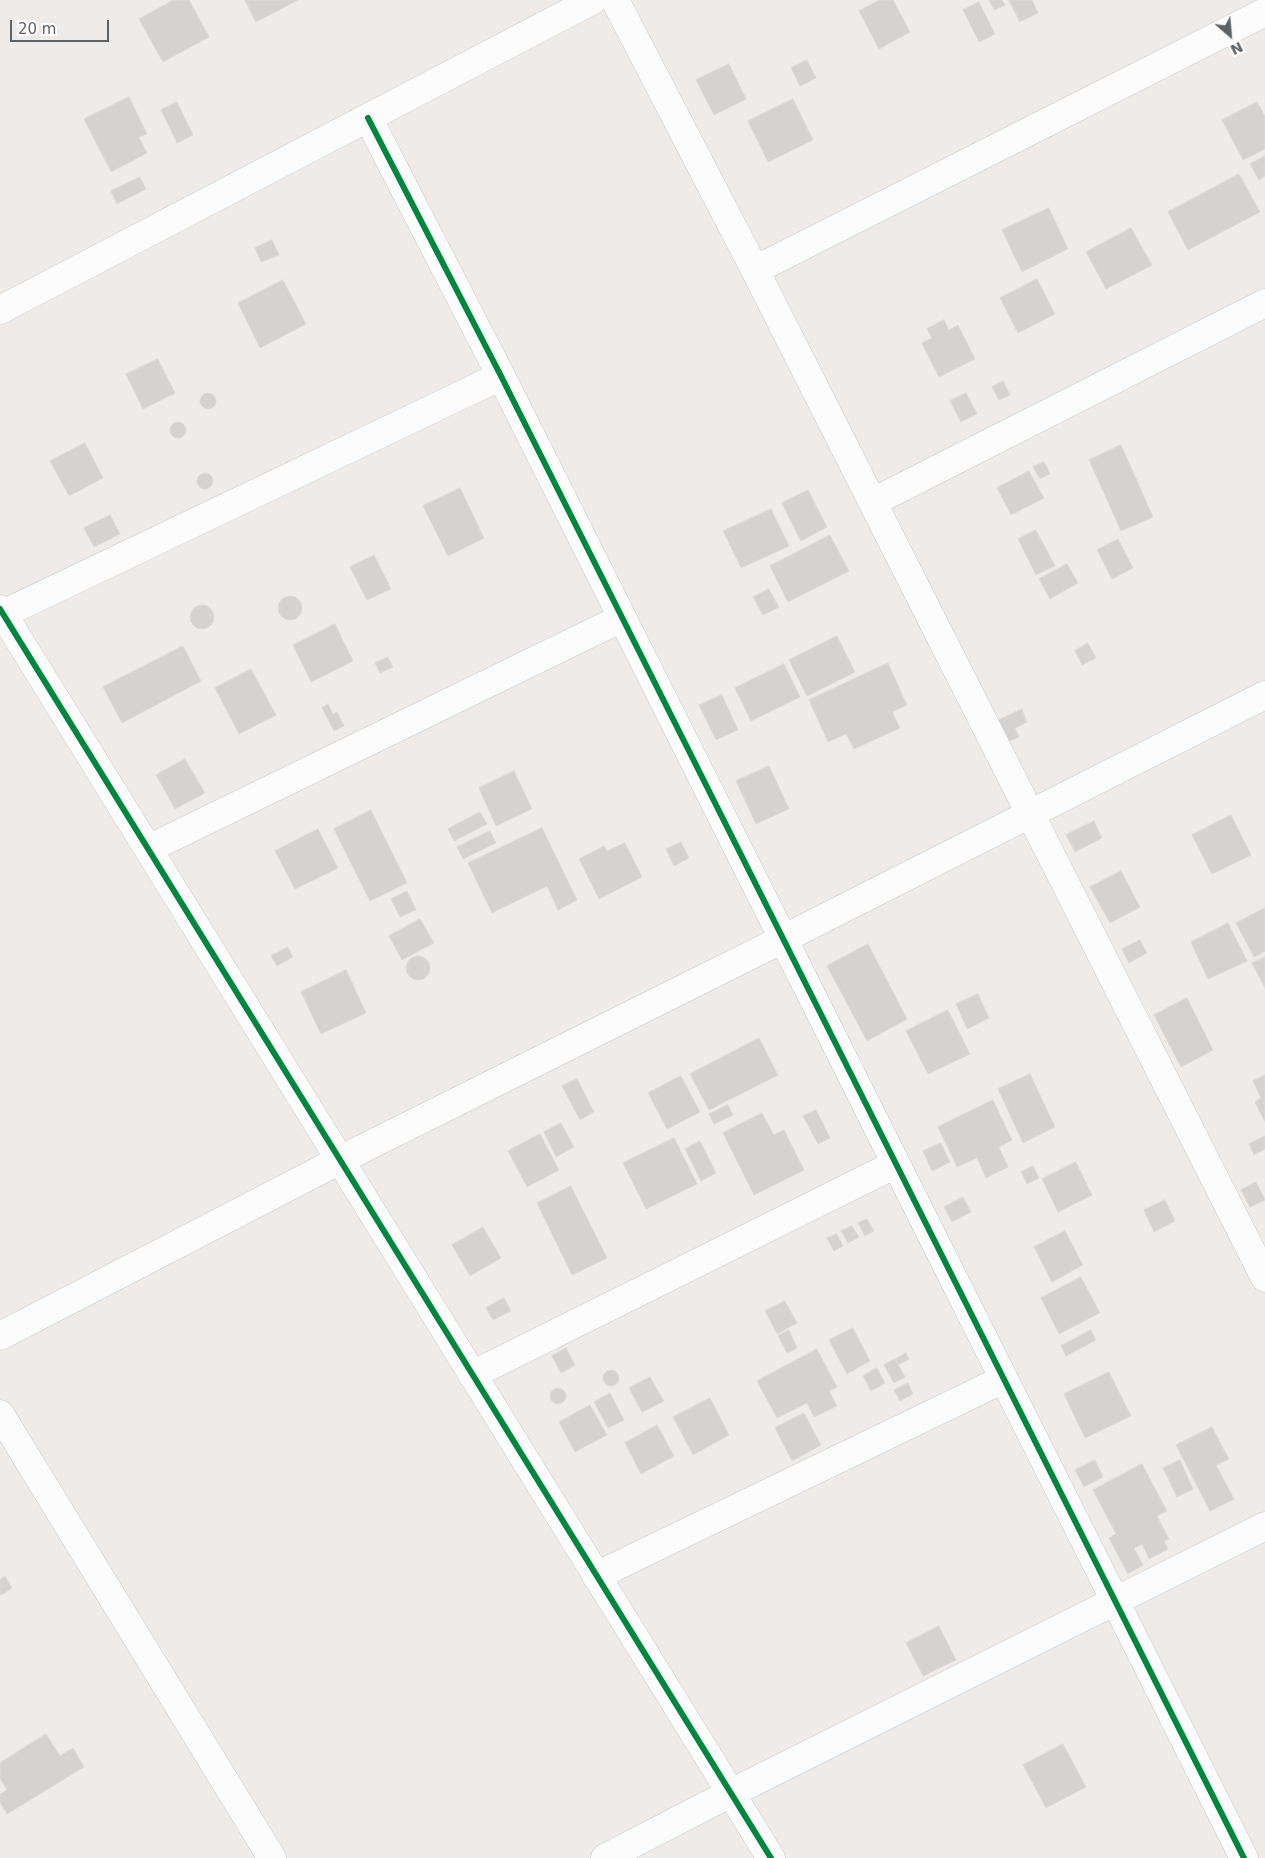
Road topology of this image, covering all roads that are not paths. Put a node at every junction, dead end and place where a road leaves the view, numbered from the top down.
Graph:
1 (593, 0) edge
2 (615, 0) edge
3 (1265, 12) edge
4 (368, 118) junction
5 (755, 270) junction
6 (1265, 303) edge
7 (0, 310) edge
8 (501, 376) junction
9 (873, 502) junction
10 (2, 612) edge
11 (622, 618) junction
12 (1265, 695) edge
13 (1031, 813) junction
14 (148, 849) junction
15 (783, 939) junction
16 (340, 1160) junction
17 (896, 1164) junction
18 (1265, 1278) edge
19 (0, 1336) edge
20 (472, 1375) junction
21 (1004, 1379) junction
22 (0, 1414) edge
23 (1265, 1526) edge
24 (596, 1576) junction
25 (1116, 1602) junction
26 (730, 1793) junction
27 (272, 1858) edge
28 (605, 1858) edge
29 (771, 1858) edge
30 (1244, 1858) edge

1 - 4 street
2 - 5 street
3 - 5 street
4 - 7 street
4 - 8 street
5 - 9 street
6 - 9 street
8 - 10 street
8 - 11 street
9 - 13 street
10 - 14 street
11 - 14 street
11 - 15 street
12 - 13 street
13 - 15 street
13 - 18 street
14 - 16 street
15 - 16 street
15 - 17 street
16 - 19 street
16 - 20 street
17 - 20 street
17 - 21 street
20 - 24 street
21 - 24 street
21 - 25 street
22 - 27 street
23 - 25 street
24 - 26 street
25 - 26 street
25 - 30 street
26 - 28 street
26 - 29 street

